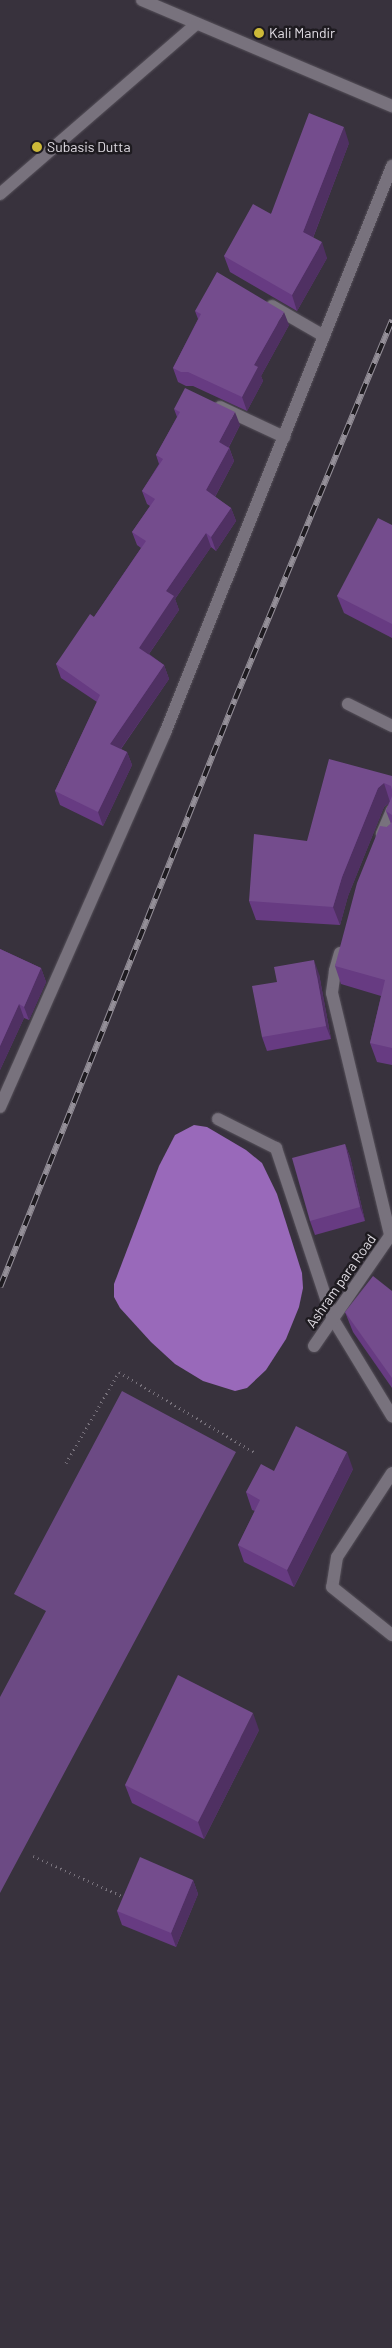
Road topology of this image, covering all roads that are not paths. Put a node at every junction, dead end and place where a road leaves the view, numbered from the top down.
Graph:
1 (142, 0) edge
2 (196, 24) junction
3 (392, 106) edge
4 (392, 166) edge
5 (0, 194) edge
6 (257, 298) edge
7 (324, 336) junction
8 (207, 401) edge
9 (284, 437) junction
10 (348, 704) dead end
11 (392, 726) edge
12 (392, 810) edge
13 (387, 836) edge
14 (376, 850) edge
15 (343, 944) edge
16 (0, 1107) edge
17 (218, 1119) dead end
18 (391, 1234) edge
19 (333, 1319) junction
20 (314, 1346) dead end
21 (392, 1416) edge
22 (392, 1473) edge
23 (392, 1635) edge

1 - 2 street
2 - 3 street
2 - 5 street
4 - 7 street
6 - 7 street
7 - 9 street
8 - 9 street
9 - 16 street
10 - 11 street
12 - 13 street
13 - 14 street
15 - 18 street
17 - 19 street
18 - 19 street, Ashram para Road
19 - 20 street, Ashram para Road
19 - 21 street
22 - 23 street

